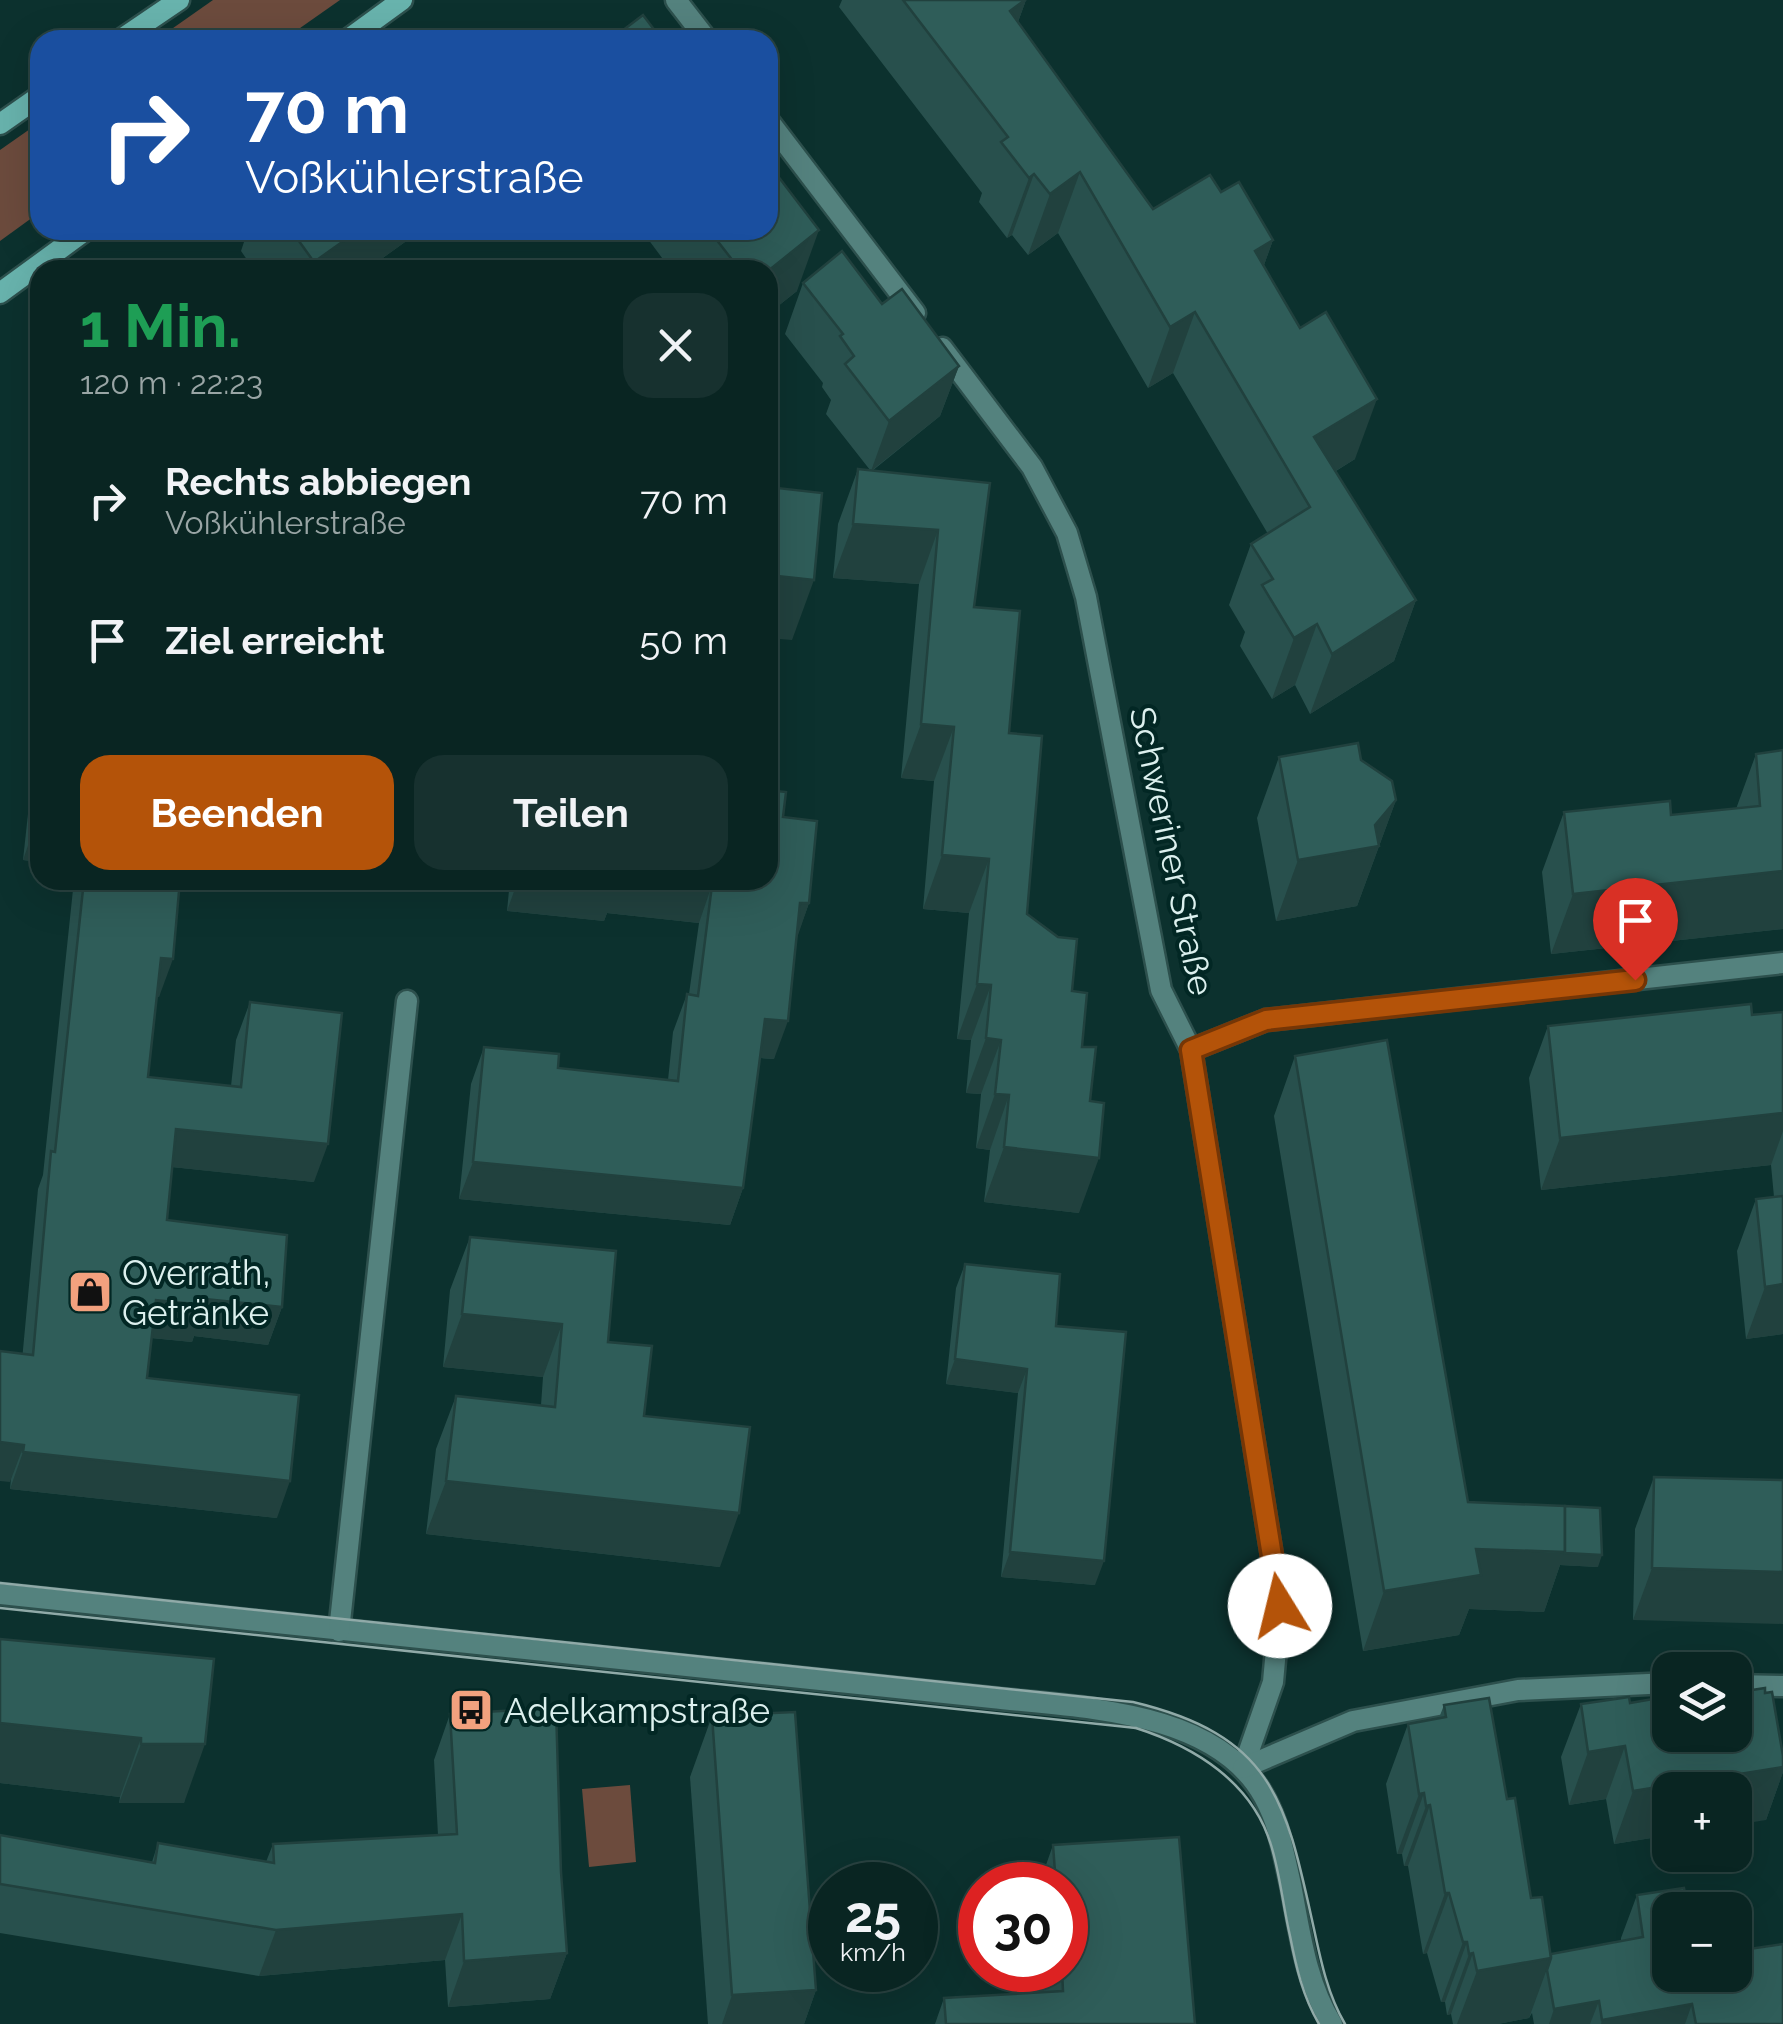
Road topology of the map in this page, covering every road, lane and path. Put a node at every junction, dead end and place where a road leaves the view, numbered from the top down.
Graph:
1 (179, 0) edge
2 (402, 0) edge
3 (676, 0) edge
4 (135, 30) edge
5 (361, 30) edge
6 (699, 30) edge
7 (30, 103) edge
8 (0, 124) edge
9 (778, 133) edge
10 (72, 240) edge
11 (45, 260) edge
12 (30, 271) edge
13 (0, 293) edge
14 (1783, 963) edge
15 (407, 1001) dead end
16 (1191, 1050) junction
17 (0, 1594) edge
18 (339, 1630) junction
19 (1652, 1682) edge
20 (1752, 1685) edge
21 (1783, 1686) edge
22 (1244, 1768) junction
23 (1332, 2024) edge

1 - 4 main road
2 - 5 main road
3 - 6 street
7 - 8 main road
9 - 16 street, Schweriner Straße
10 - 11 main road
12 - 13 main road
14 - 16 street
15 - 18 street
16 - 22 street, Schweriner Straße
17 - 18 street
18 - 22 street
19 - 22 street
20 - 21 street
22 - 23 street

